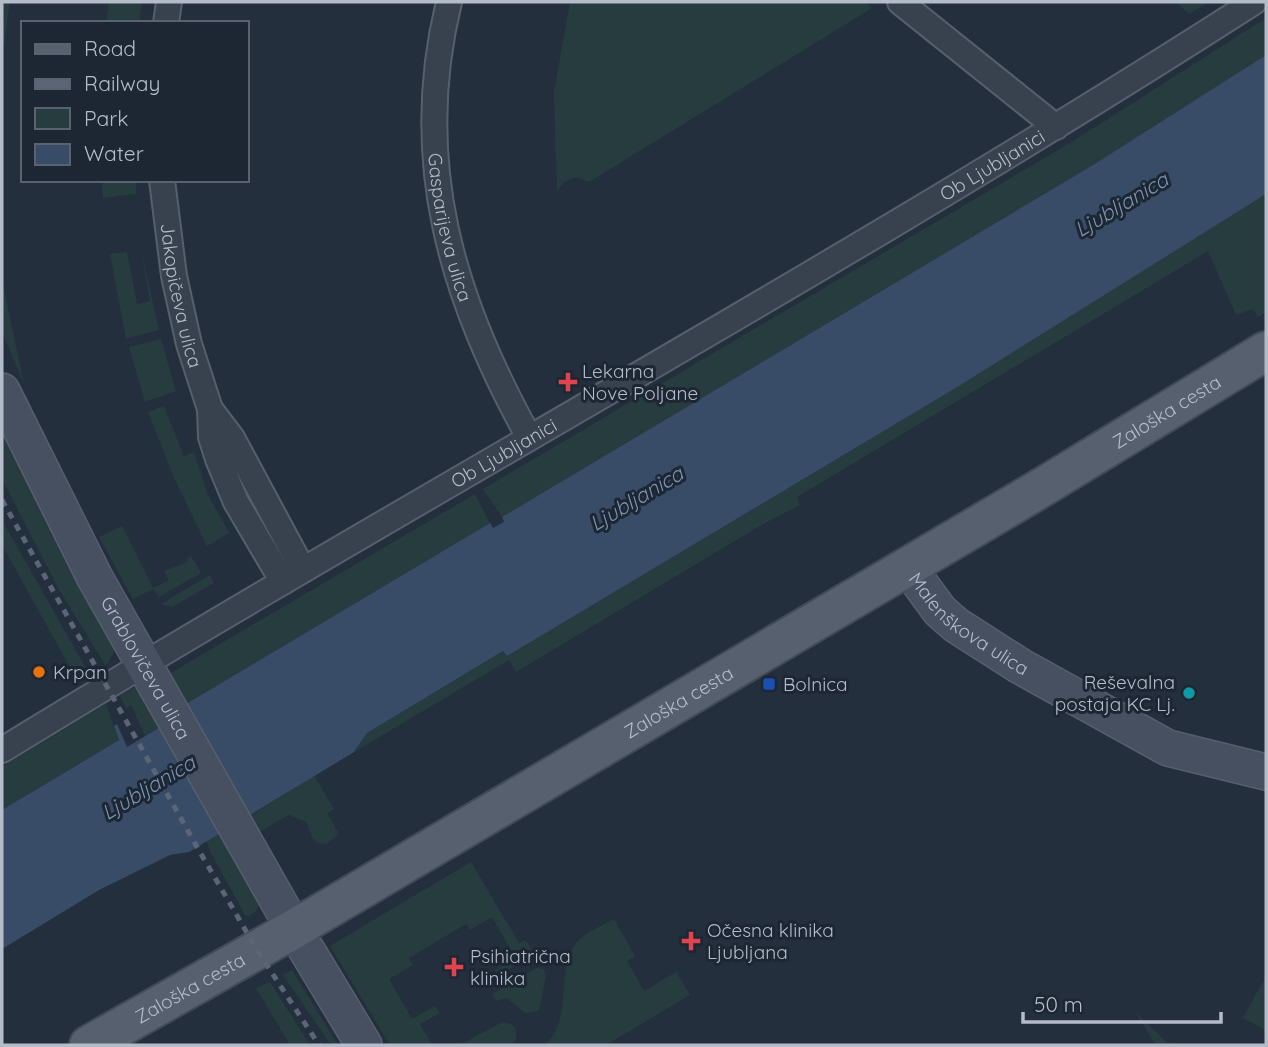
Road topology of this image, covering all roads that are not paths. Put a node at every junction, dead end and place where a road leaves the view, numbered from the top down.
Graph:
1 (169, 2) edge
2 (449, 2) edge
3 (900, 2) edge
4 (1254, 2) edge
5 (166, 21) edge
6 (1056, 127) junction
7 (162, 182) edge
8 (1266, 351) edge
9 (2, 391) edge
10 (530, 437) junction
11 (907, 566) junction
12 (293, 576) junction
13 (144, 663) junction
14 (2, 750) edge
15 (1266, 772) edge
16 (294, 929) junction
17 (105, 1041) edge
18 (364, 1045) edge

1 - 5 street
2 - 10 street, Gasparijeva ulica
3 - 6 street
4 - 6 street, Ob Ljubljanici
6 - 10 street, Ob Ljubljanici
7 - 12 street, Jakopičeva ulica
8 - 11 main road, Zaloška cesta
9 - 13 street, Grablovičeva ulica
10 - 12 street, Ob Ljubljanici
11 - 15 street, Malenškova ulica
11 - 16 main road, Zaloška cesta
12 - 13 street, Ob Ljubljanici
13 - 14 street, Ob Ljubljanici
13 - 16 street, Grablovičeva ulica
16 - 17 main road, Zaloška cesta
16 - 18 street, Grablovičeva ulica

